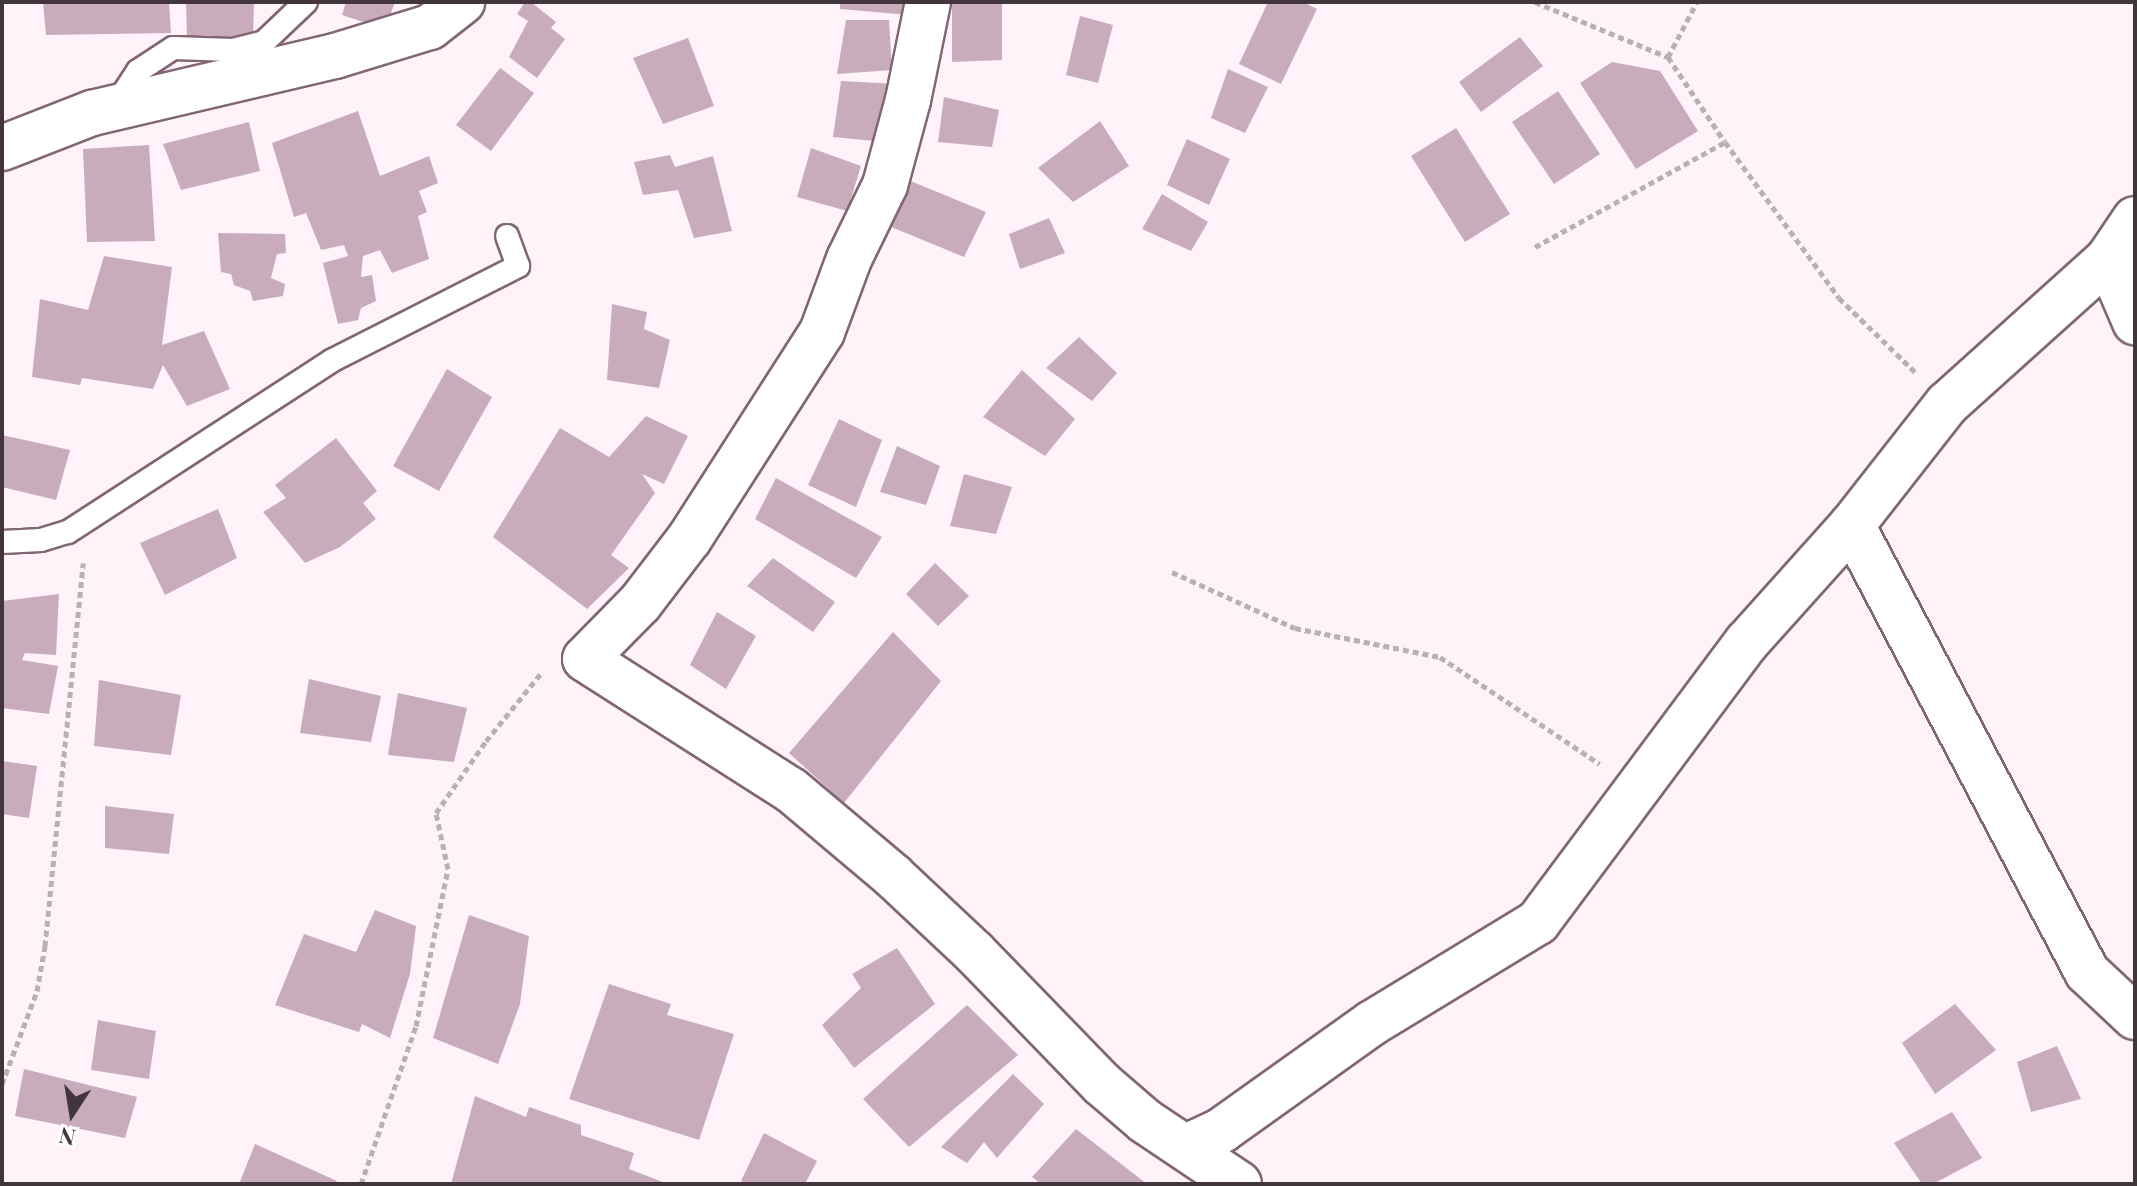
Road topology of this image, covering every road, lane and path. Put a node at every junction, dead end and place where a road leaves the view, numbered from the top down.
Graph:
1 (306, 2) edge
2 (462, 2) edge
3 (928, 2) edge
4 (1535, 2) edge
5 (1697, 2) edge
6 (1668, 57) junction
7 (115, 107) junction
8 (1725, 142) junction
9 (2, 148) edge
10 (2135, 219) edge
11 (507, 236) dead end
12 (1535, 247) dead end
13 (2108, 259) junction
14 (2135, 322) edge
15 (1947, 404) junction
16 (94, 516) junction
17 (1852, 525) junction
18 (2, 542) edge
19 (1172, 572) dead end
20 (585, 659) junction
21 (1638, 789) junction
22 (2135, 1017) edge
23 (2, 1084) edge
24 (1186, 1147) junction
25 (361, 1184) edge
26 (1239, 1184) edge

1 - 7 lane
2 - 7 street
3 - 20 street
4 - 6 path
5 - 6 path
6 - 8 path
7 - 9 street
8 - 12 path
8 - 15 path
10 - 13 street
11 - 16 lane
13 - 14 street
13 - 15 street
15 - 17 street
16 - 18 lane
16 - 23 path
17 - 21 street
17 - 22 street
19 - 21 path
20 - 24 street
20 - 25 path
21 - 24 street
24 - 26 street

